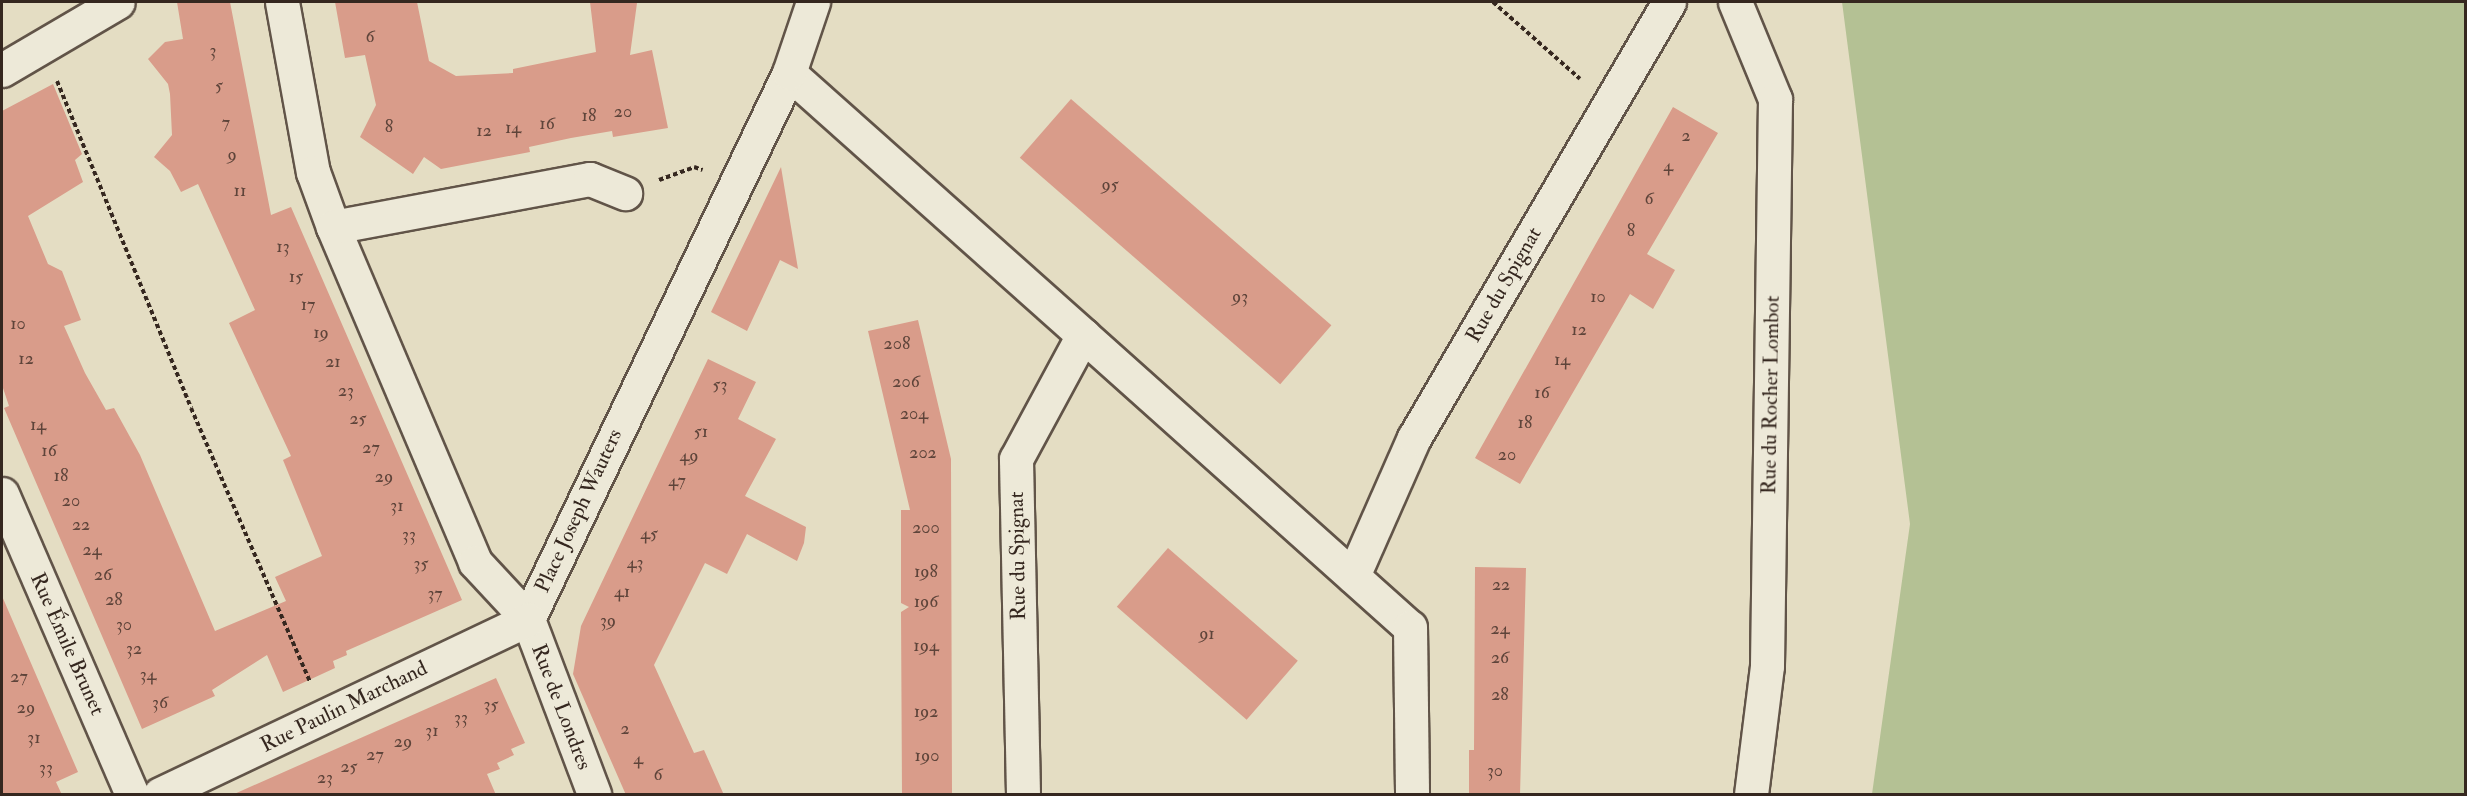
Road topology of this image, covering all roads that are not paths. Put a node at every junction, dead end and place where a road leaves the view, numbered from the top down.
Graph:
1 (118, 2) edge
2 (282, 2) edge
3 (813, 2) edge
4 (1669, 2) edge
5 (1736, 2) edge
6 (2, 70) edge
7 (789, 73) junction
8 (625, 193) dead end
9 (333, 227) junction
10 (1083, 335) junction
11 (2, 494) edge
12 (1353, 576) junction
13 (528, 619) junction
14 (132, 795) edge
15 (160, 795) edge
16 (594, 795) edge
17 (1023, 795) edge
18 (1412, 795) edge
19 (1751, 795) edge

1 - 6 street
2 - 9 street, Place Joseph Wauters
3 - 7 street, Place Joseph Wauters
4 - 12 street, Rue du Spignat
5 - 19 street, Rue du Rocher Lombot
7 - 10 street
7 - 13 street, Place Joseph Wauters
8 - 9 street
9 - 13 street, Place Joseph Wauters
10 - 12 street
10 - 17 street, Rue du Spignat
11 - 14 street, Rue Émile Brunet
12 - 18 street
13 - 15 street, Rue Paulin Marchand
13 - 16 street, Rue de Londres

